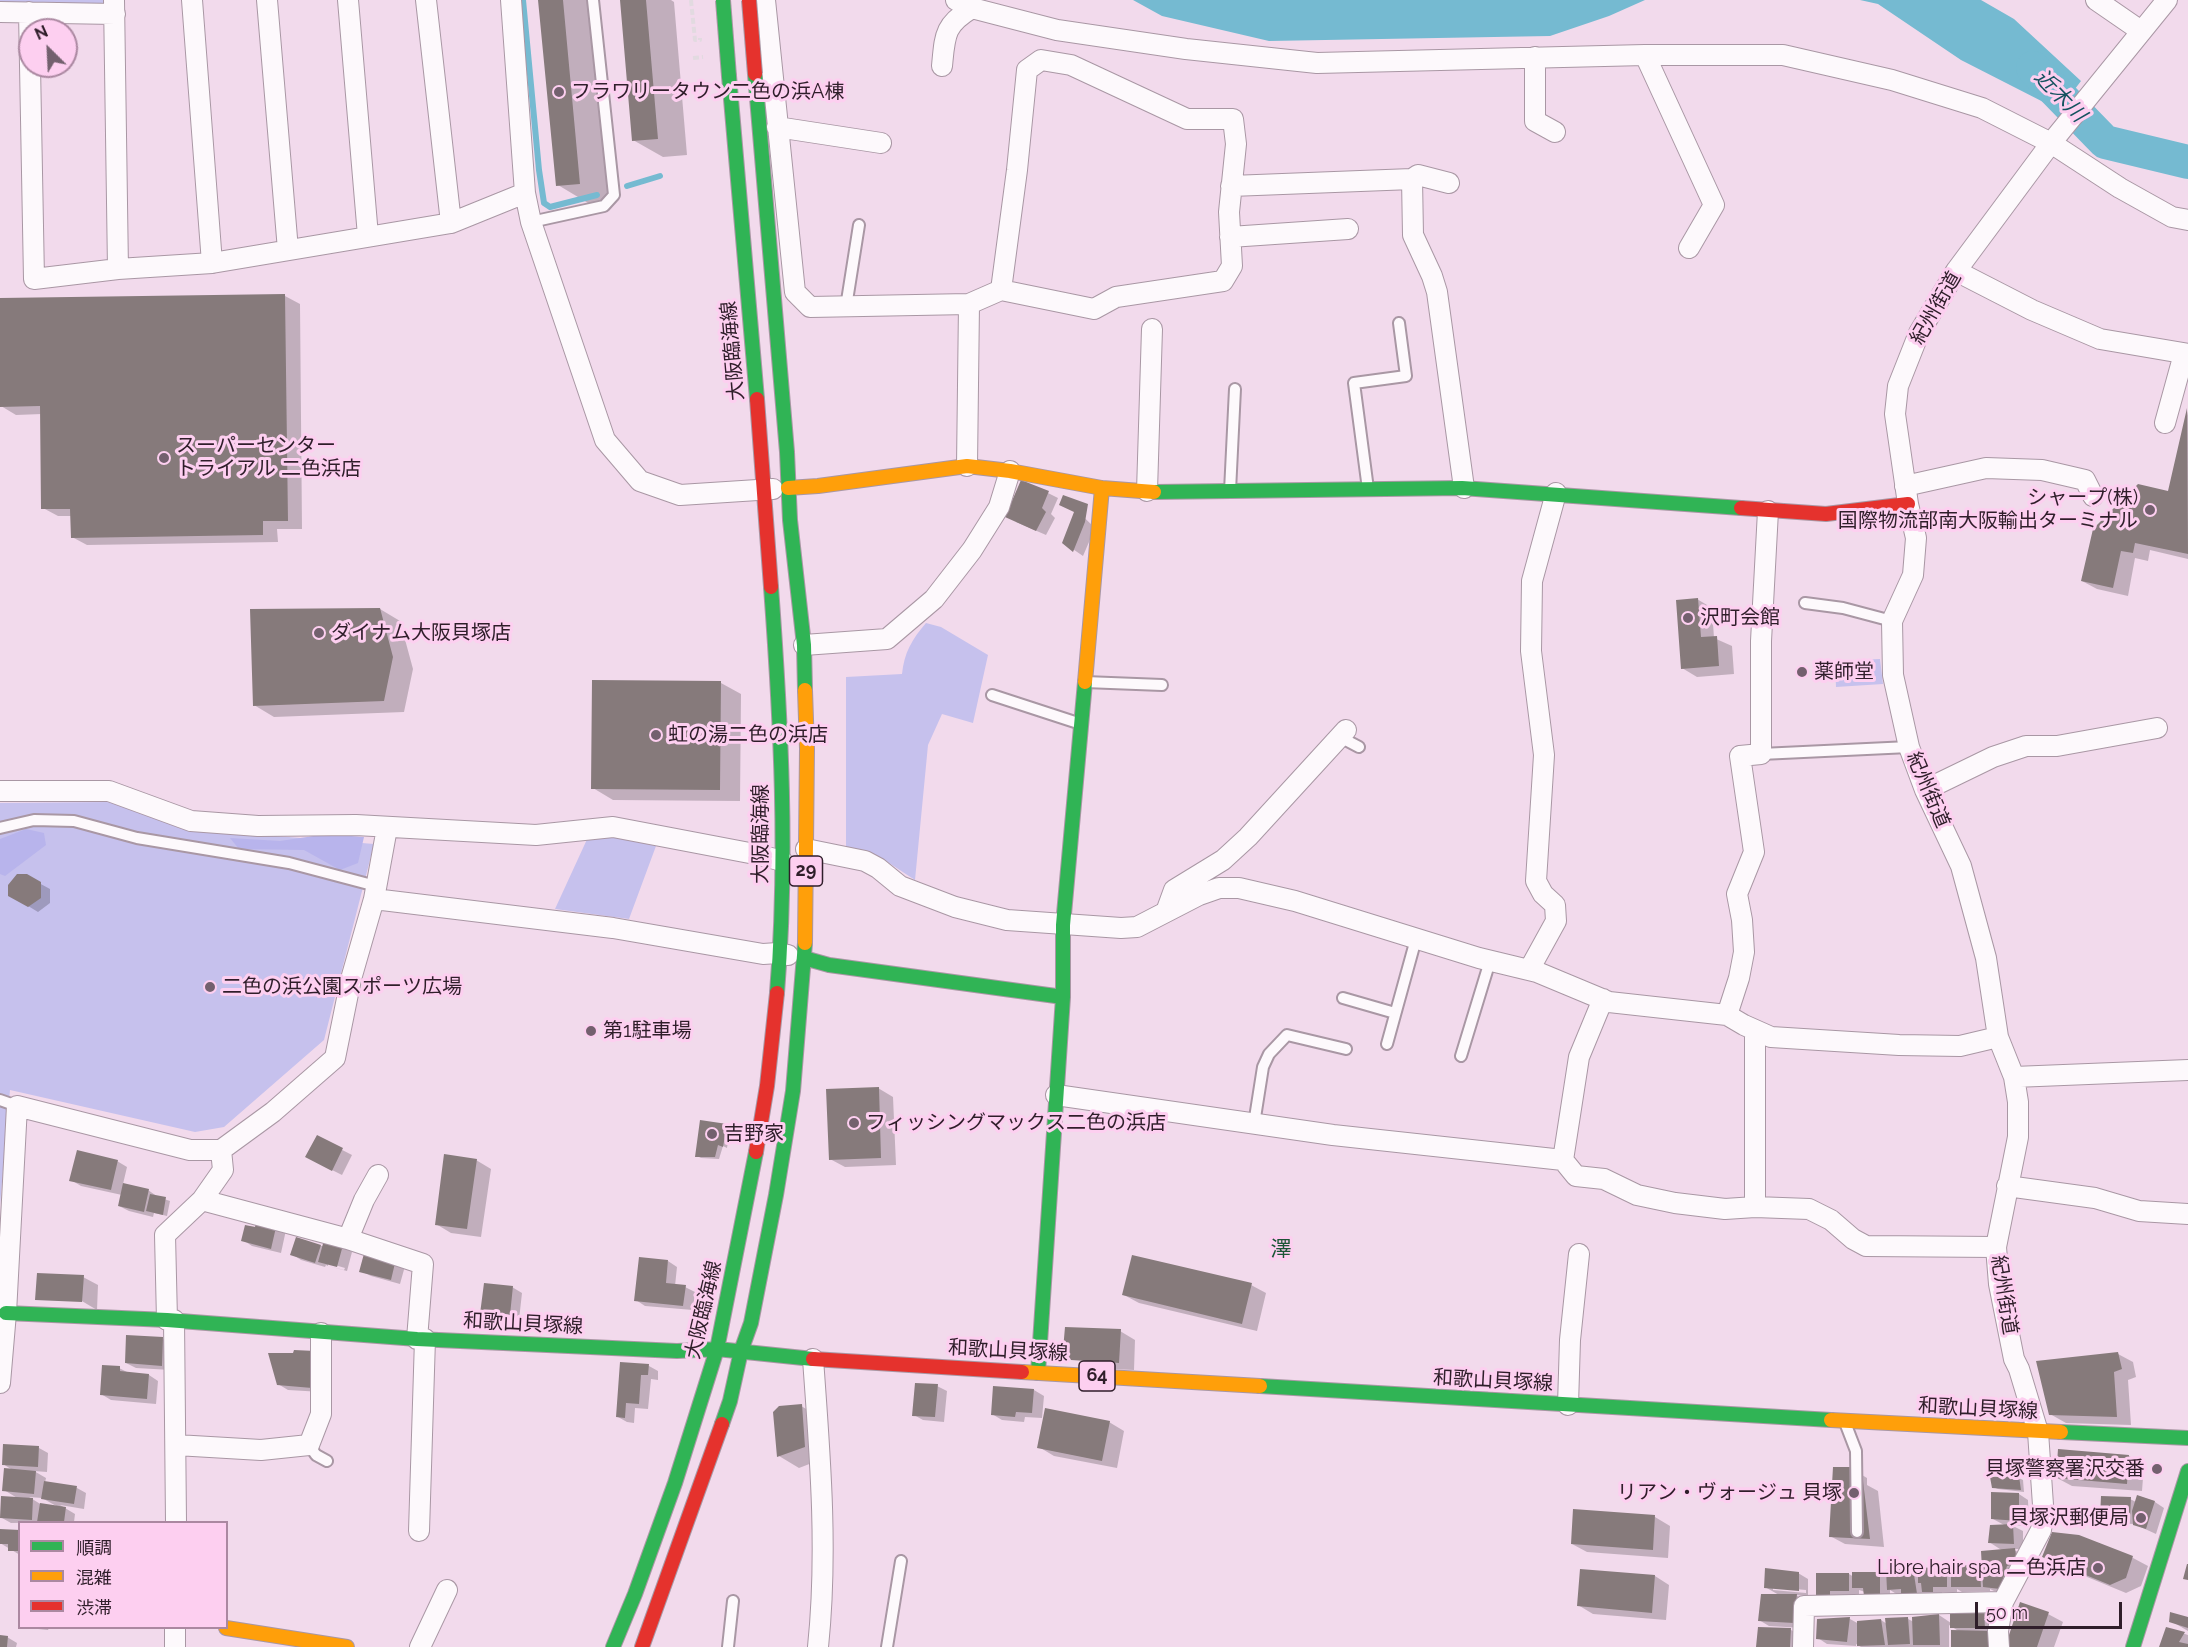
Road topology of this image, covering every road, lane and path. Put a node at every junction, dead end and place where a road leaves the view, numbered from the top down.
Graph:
1 (192, 0) edge
2 (267, 0) edge
3 (348, 0) edge
4 (426, 0) edge
5 (511, 0) edge
6 (593, 0) edge
7 (691, 0) edge
8 (723, 0) edge
9 (749, 0) edge
10 (765, 0) edge
11 (2096, 0) edge
12 (2167, 0) edge
13 (964, 4) edge
14 (115, 7) edge
15 (0, 12) edge
16 (29, 12) junction
17 (699, 20) dead end
18 (2138, 35) junction
19 (1645, 55) junction
20 (1535, 57) junction
21 (942, 66) dead end
22 (777, 127) junction
23 (1555, 132) dead end
24 (2052, 141) junction
25 (881, 142) dead end
26 (1412, 179) junction
27 (1449, 183) dead end
28 (1231, 186) junction
29 (525, 194) junction
30 (2188, 220) edge
31 (531, 222) junction
32 (451, 223) junction
33 (859, 225) dead end
34 (1348, 229) dead end
35 (368, 236) junction
36 (1230, 237) junction
37 (1689, 248) dead end
38 (288, 250) junction
39 (212, 263) junction
40 (118, 269) junction
41 (1956, 271) junction
42 (1001, 290) junction
43 (969, 304) junction
44 (846, 307) junction
45 (1399, 323) dead end
46 (1152, 329) dead end
47 (2186, 354) edge
48 (1235, 389) dead end
49 (2165, 423) dead end
50 (967, 466) junction
51 (1010, 471) junction
52 (788, 488) junction
53 (1102, 488) junction
54 (1464, 488) junction
55 (763, 489) junction
56 (1368, 490) junction
57 (1147, 491) junction
58 (1230, 491) junction
59 (1556, 493) junction
60 (1907, 495) junction
61 (2093, 496) dead end
62 (1768, 511) junction
63 (1805, 603) dead end
64 (1892, 621) junction
65 (804, 645) junction
66 (1085, 682) junction
67 (1162, 685) dead end
68 (992, 695) dead end
69 (1081, 724) junction
70 (2157, 728) dead end
71 (1343, 734) joint
72 (1359, 747) dead end
73 (1909, 747) junction
74 (1761, 754) junction
75 (1925, 790) junction
76 (0, 791) edge
77 (0, 828) edge
78 (387, 828) junction
79 (806, 849) junction
80 (782, 861) junction
81 (375, 892) junction
82 (1166, 912) junction
83 (1063, 925) junction
84 (1416, 939) junction
85 (778, 952) junction
86 (804, 958) junction
87 (1490, 961) junction
88 (1528, 970) junction
89 (1063, 997) junction
90 (1343, 998) dead end
91 (1603, 999) junction
92 (1395, 1013) junction
93 (1727, 1015) junction
94 (1755, 1030) junction
95 (1998, 1037) junction
96 (1387, 1044) dead end
97 (1346, 1049) dead end
98 (1461, 1056) dead end
99 (2188, 1070) edge
100 (2014, 1077) junction
101 (1056, 1095) junction
102 (9, 1103) edge
103 (1254, 1124) junction
104 (221, 1149) junction
105 (1563, 1160) junction
106 (378, 1175) dead end
107 (2007, 1186) junction
108 (202, 1200) junction
109 (1755, 1207) junction
110 (2188, 1214) edge
111 (348, 1239) junction
112 (1996, 1247) junction
113 (1579, 1254) dead end
114 (6, 1313) junction
115 (171, 1320) junction
116 (321, 1333) junction
117 (421, 1339) junction
118 (717, 1349) junction
119 (741, 1351) junction
120 (813, 1359) junction
121 (1038, 1373) junction
122 (0, 1383) edge
123 (1568, 1405) junction
124 (1845, 1421) junction
125 (2038, 1432) junction
126 (2188, 1438) edge
127 (176, 1445) junction
128 (309, 1445) junction
129 (327, 1461) dead end
130 (2188, 1470) edge
131 (176, 1521) edge
132 (418, 1531) dead end
133 (1857, 1532) dead end
134 (901, 1561) dead end
135 (447, 1590) dead end
136 (733, 1601) dead end
137 (2003, 1602) junction
138 (175, 1629) edge
139 (228, 1629) edge
140 (273, 1641) edge
141 (175, 1647) edge
142 (341, 1647) edge
143 (420, 1647) edge
144 (613, 1647) edge
145 (642, 1647) edge
146 (728, 1647) edge
147 (818, 1647) edge
148 (887, 1647) edge
149 (1803, 1647) edge
150 (1999, 1647) edge
151 (2133, 1647) edge

1 - 39 street
2 - 38 street
3 - 35 street
4 - 32 street
5 - 29 street
6 - 31 lane
7 - 17 path
8 - 55 main road, 大阪臨海線 / 29, bridge
9 - 52 main road, 29, bridge
10 - 22 street
11 - 18 street
12 - 18 street, 紀州街道
13 - 20 street
13 - 21 street
14 - 16 street
14 - 40 street
15 - 16 street
16 - 40 street
18 - 24 street, 紀州街道
19 - 20 street
19 - 24 street
19 - 37 street
20 - 23 street
22 - 25 street
22 - 44 street
24 - 30 street
24 - 41 street, 紀州街道
26 - 27 street
26 - 28 street
26 - 54 street
28 - 36 street
28 - 42 street
29 - 31 street
29 - 32 street
31 - 55 street
32 - 35 street
33 - 44 lane
34 - 36 street
35 - 38 street
36 - 42 street
38 - 39 street
39 - 40 street
41 - 47 street
41 - 60 street, 紀州街道
42 - 43 street
43 - 44 street
43 - 50 street
45 - 56 lane
46 - 57 street
47 - 49 street
48 - 58 lane
50 - 51 main road
50 - 52 main road
51 - 53 main road
51 - 65 street
52 - 55 street
52 - 65 main road, 29
53 - 57 main road
53 - 66 main road
54 - 56 main road
54 - 59 main road
55 - 80 main road, 大阪臨海線 / 29
56 - 58 main road
57 - 58 main road
59 - 62 main road
59 - 88 street
60 - 61 street
60 - 62 main road
60 - 64 street, 紀州街道
62 - 74 street
63 - 64 lane
64 - 73 street, 紀州街道
65 - 79 main road, 29
66 - 67 lane
66 - 69 main road
68 - 69 lane
69 - 83 main road
70 - 75 street
71 - 72 lane
71 - 82 street
73 - 74 lane
73 - 75 street, 紀州街道
74 - 93 street
75 - 95 street, 紀州街道
76 - 78 street
77 - 81 lane
78 - 80 street
78 - 81 street
79 - 83 street
79 - 86 main road, 29
80 - 85 main road, 大阪臨海線 / 29
81 - 85 street
81 - 104 street
82 - 83 street
82 - 84 street
83 - 89 main road
84 - 87 street
84 - 92 lane
85 - 86 street
85 - 118 main road, 大阪臨海線 / 29
86 - 89 main road
86 - 119 main road, 29
87 - 88 street
87 - 98 lane
88 - 91 street
89 - 101 main road
90 - 92 lane
91 - 93 street
91 - 105 street
92 - 96 lane
93 - 94 street
94 - 95 street
94 - 109 street
95 - 100 street, 紀州街道
97 - 103 lane
99 - 100 street
100 - 107 street, 紀州街道
101 - 103 street
101 - 121 main road
102 - 104 street
102 - 114 street
103 - 105 street
104 - 108 street
105 - 109 street
106 - 111 street
107 - 110 street
107 - 112 street, 紀州街道
108 - 111 street
108 - 115 street
109 - 112 street
111 - 117 street
112 - 125 street, 紀州街道
113 - 123 street
114 - 115 main road, 和歌山貝塚線 / 64
114 - 122 street
115 - 116 main road, 和歌山貝塚線 / 64
115 - 127 street
116 - 117 main road, 和歌山貝塚線 / 64
116 - 128 street
117 - 118 main road, 和歌山貝塚線 / 64
117 - 132 street
118 - 119 main road, 和歌山貝塚線 / 64
118 - 144 main road, 大阪臨海線 / 29
119 - 120 main road, 和歌山貝塚線 / 64
119 - 145 main road, 29
120 - 121 main road, 和歌山貝塚線 / 64
120 - 147 street
121 - 123 main road, 和歌山貝塚線 / 64
123 - 124 main road, 和歌山貝塚線 / 64
124 - 125 main road, 和歌山貝塚線 / 64
124 - 133 lane
125 - 126 main road, 和歌山貝塚線 / 64
125 - 137 street, 紀州街道
127 - 128 street
127 - 131 street
128 - 129 lane
130 - 151 main road
134 - 148 lane
135 - 143 street
136 - 146 lane
137 - 149 street
137 - 150 street, 紀州街道
138 - 141 street
139 - 140 main road
140 - 142 main road

